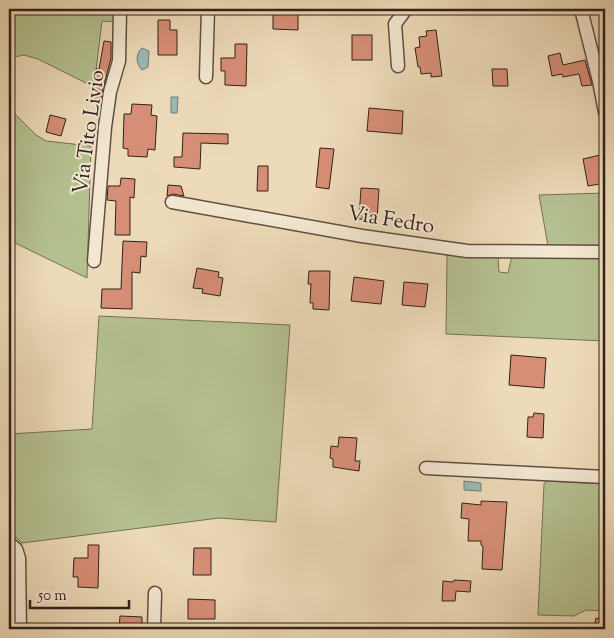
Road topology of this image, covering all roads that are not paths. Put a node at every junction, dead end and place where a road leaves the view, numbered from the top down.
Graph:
1 (120, 9) edge
2 (208, 9) edge
3 (406, 9) edge
4 (581, 9) edge
5 (398, 66) dead end
6 (206, 77) dead end
7 (605, 112) edge
8 (172, 202) dead end
9 (605, 252) edge
10 (94, 261) dead end
11 (426, 468) dead end
12 (605, 477) edge
13 (9, 543) edge
14 (154, 593) dead end
15 (28, 609) dead end
16 (20, 629) edge
17 (28, 629) edge
18 (154, 629) edge

1 - 10 street, Via Tito Livio
2 - 6 street
3 - 5 street
4 - 7 street
8 - 9 street, Via Fedro
11 - 12 street
13 - 16 street
14 - 18 street
15 - 17 street

